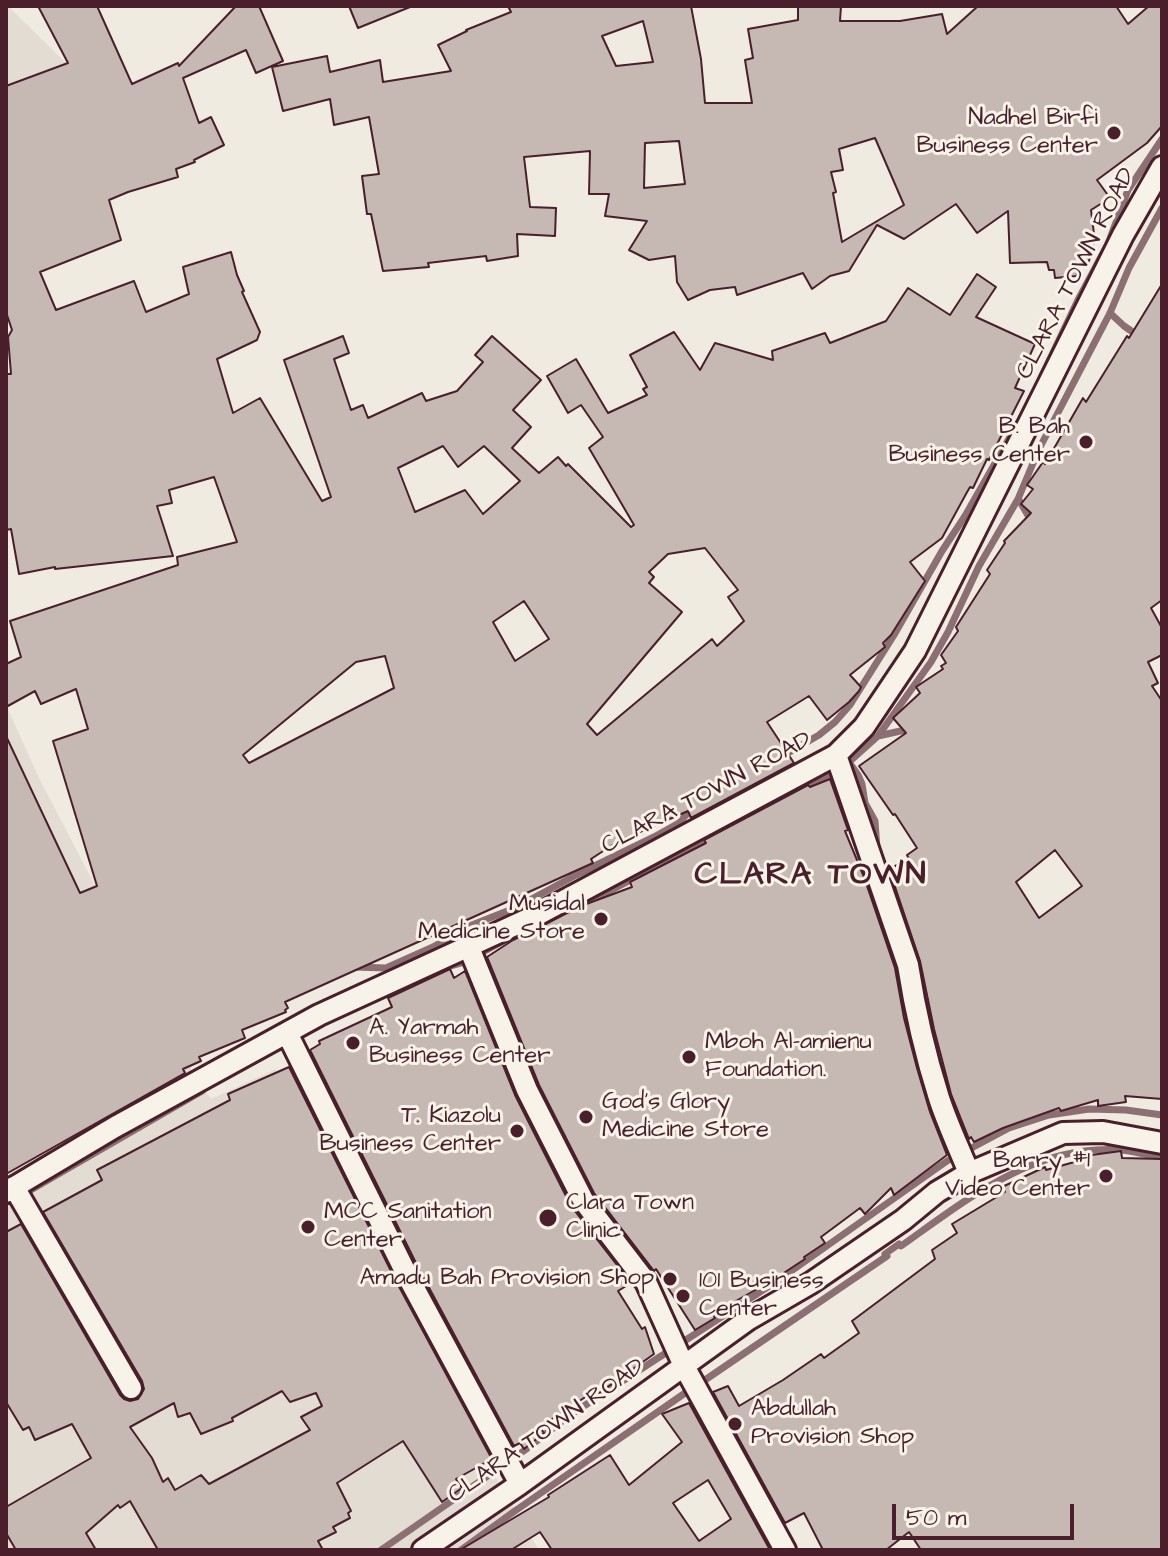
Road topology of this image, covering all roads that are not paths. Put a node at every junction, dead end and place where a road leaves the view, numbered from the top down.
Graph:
1 (1162, 167) edge
2 (836, 755) junction
3 (468, 945) junction
4 (287, 1033) junction
5 (1161, 1142) edge
6 (969, 1173) junction
7 (10, 1189) edge
8 (684, 1366) junction
9 (131, 1388) dead end
10 (518, 1480) junction
11 (423, 1550) edge
12 (785, 1550) edge

1 - 2 street, CLARA TOWN ROAD
2 - 3 street, CLARA TOWN ROAD
2 - 6 street
3 - 4 street, CLARA TOWN ROAD
3 - 8 street
4 - 7 street, CLARA TOWN ROAD
4 - 10 street
5 - 6 street, CLARA TOWN ROAD
6 - 8 street, CLARA TOWN ROAD
7 - 9 street
8 - 10 street, CLARA TOWN ROAD
8 - 12 street
10 - 11 street, CLARA TOWN ROAD

